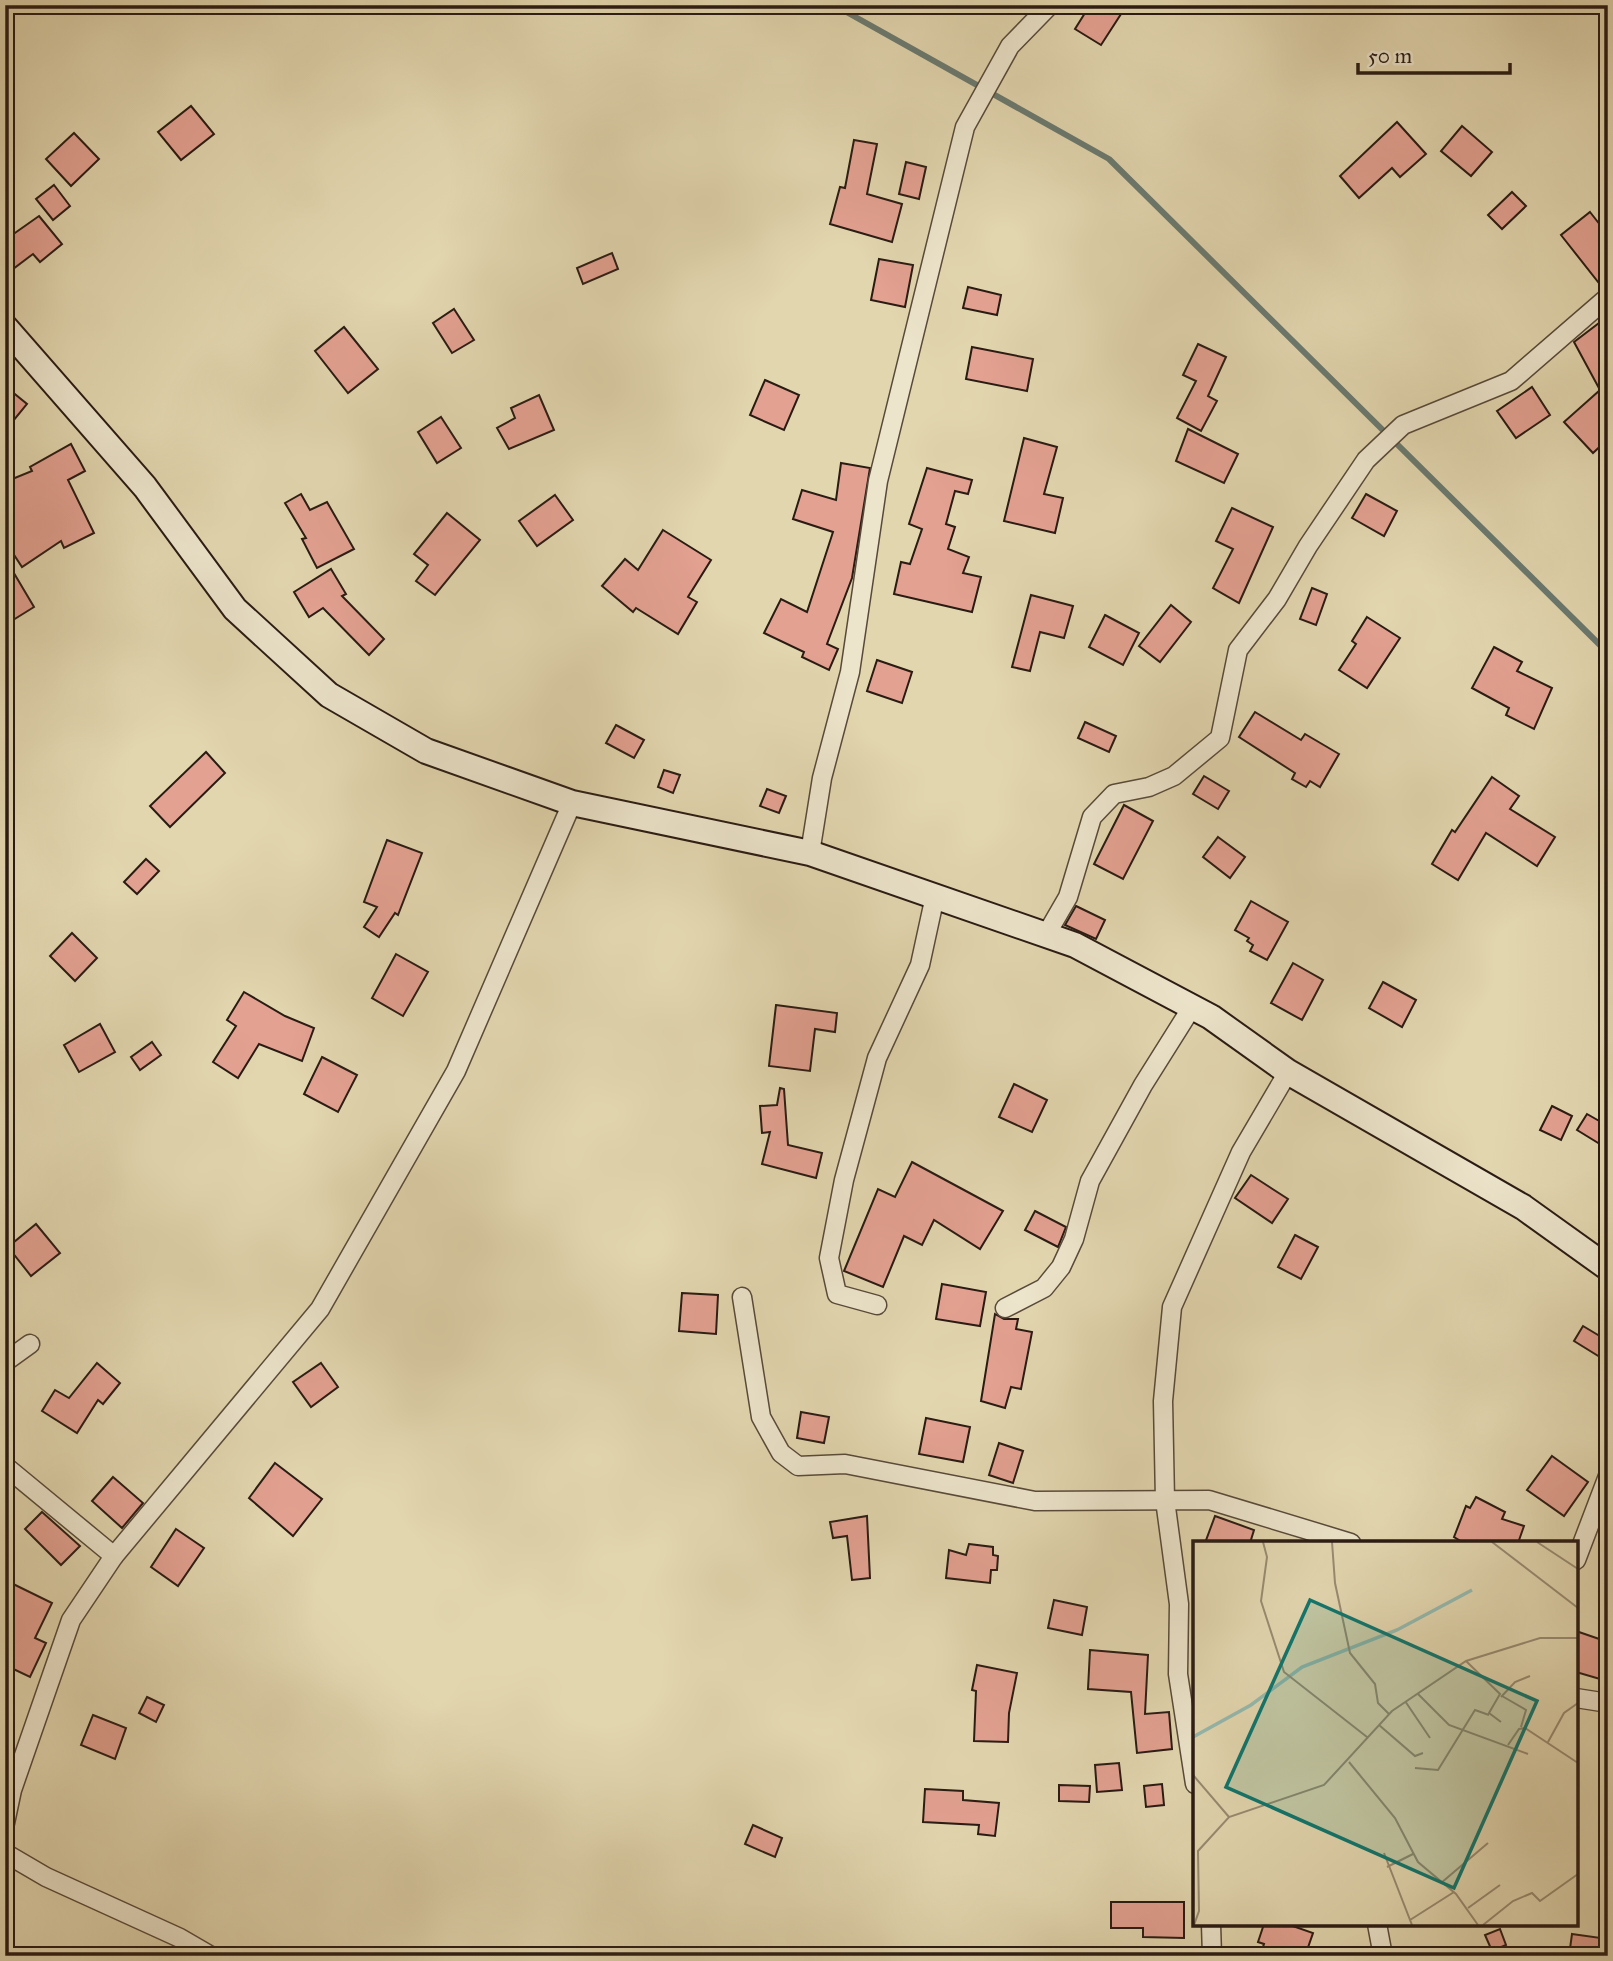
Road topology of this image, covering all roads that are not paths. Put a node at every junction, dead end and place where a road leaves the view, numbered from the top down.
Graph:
1 (1050, 5) edge
2 (1608, 297) edge
3 (5, 327) edge
4 (572, 803) junction
5 (810, 853) junction
6 (935, 897) junction
7 (1046, 935) junction
8 (1192, 1007) junction
9 (1288, 1072) junction
10 (1608, 1268) edge
11 (743, 1297) dead end
12 (877, 1305) dead end
13 (1005, 1308) dead end
14 (30, 1344) dead end
15 (5, 1362) edge
16 (5, 1466) edge
17 (1608, 1476) edge
18 (1165, 1500) junction
19 (1344, 1541) edge
20 (1578, 1555) edge
21 (114, 1556) junction
22 (1578, 1698) edge
23 (1608, 1703) edge
24 (1193, 1771) edge
25 (5, 1823) edge
26 (5, 1853) edge
27 (1211, 1926) edge
28 (1378, 1926) edge
29 (211, 1956) edge
30 (1212, 1956) edge
31 (1383, 1956) edge

1 - 5 street
2 - 7 street
3 - 4 street
4 - 5 street
4 - 21 street
5 - 6 street
6 - 7 street
6 - 12 street
7 - 8 street
8 - 9 street
8 - 13 street
9 - 10 street
9 - 18 street
11 - 18 street
14 - 15 street
16 - 21 street
17 - 20 street
18 - 19 street
18 - 24 street
21 - 25 street
22 - 23 street
26 - 29 street
27 - 30 street
28 - 31 street

